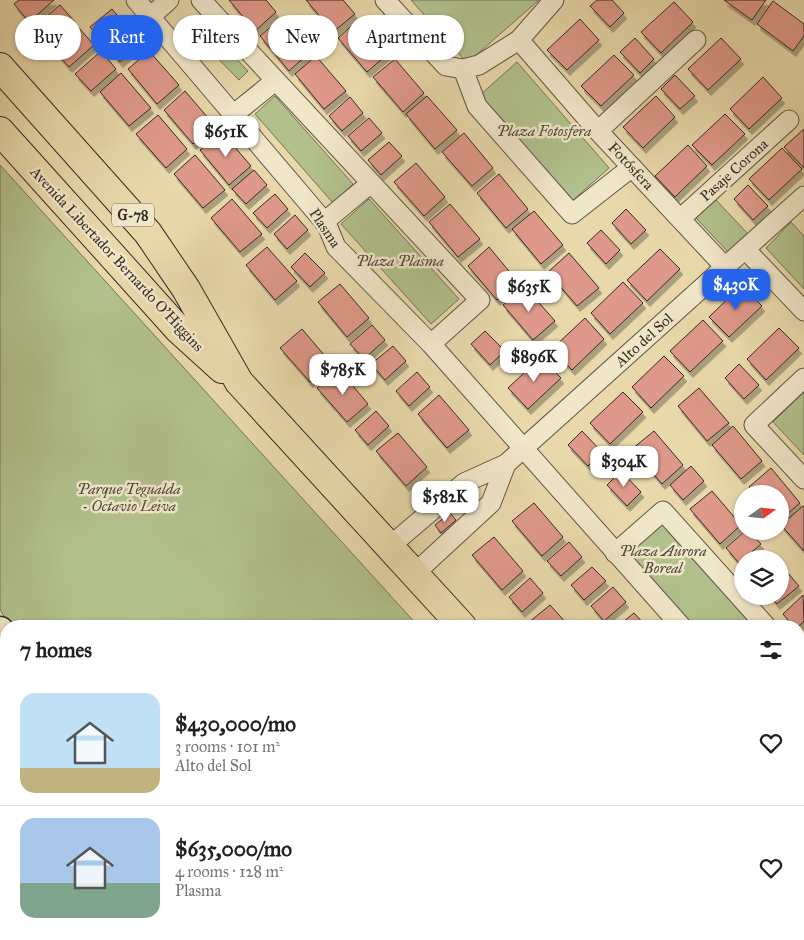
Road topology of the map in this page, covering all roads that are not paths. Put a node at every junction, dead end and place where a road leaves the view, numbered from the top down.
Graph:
1 (136, 0) edge
2 (169, 0) edge
3 (200, 0) edge
4 (385, 0) edge
5 (554, 0) edge
6 (148, 15) edge
7 (152, 15) edge
8 (163, 32) edge
9 (519, 40) junction
10 (696, 40) dead end
11 (0, 67) edge
12 (462, 69) junction
13 (275, 81) junction
14 (233, 115) junction
15 (788, 120) dead end
16 (0, 131) edge
17 (598, 131) junction
18 (632, 167) junction
19 (371, 183) junction
20 (804, 196) edge
21 (680, 219) junction
22 (324, 222) junction
23 (745, 249) junction
24 (725, 267) junction
25 (802, 306) edge
26 (431, 344) junction
27 (804, 378) edge
28 (240, 382) junction
29 (523, 449) junction
30 (506, 464) junction
31 (804, 479) edge
32 (389, 547) junction
33 (615, 553) junction
34 (414, 574) junction
35 (456, 620) edge
36 (676, 620) edge
37 (761, 620) edge

1 - 6 street, Plasma
2 - 7 street
3 - 13 street
4 - 12 street
5 - 9 street
8 - 14 street, Plasma
9 - 12 street
9 - 17 street, Fotósfera
10 - 17 street
11 - 28 main road, Avenida Libertador Bernardo O'Higgins / G-78
12 - 18 street
13 - 14 street
13 - 19 street
14 - 22 street, Plasma
15 - 21 street, Pasaje Corona
16 - 28 main road, Avenida Libertador Bernardo O'Higgins / G-78
17 - 18 street, Fotósfera
18 - 21 street, Fotósfera
19 - 22 street
19 - 26 street
20 - 23 street, Alto del Sol
21 - 24 street, Fotósfera
22 - 26 street, Plasma
23 - 24 street, Alto del Sol
23 - 25 street
24 - 29 street, Alto del Sol
26 - 29 street, Plasma
27 - 31 street
28 - 32 main road, Avenida Libertador Bernardo O'Higgins / G-78
29 - 30 street, Alto del Sol
29 - 33 street, Plasma
30 - 32 street, Alto del Sol
30 - 34 street, Alto del Sol
32 - 34 main road, Avenida Libertador Bernardo O'Higgins / G-78
33 - 36 street, Plasma
33 - 37 street
34 - 35 main road, Avenida Libertador Bernardo O'Higgins / G-78

